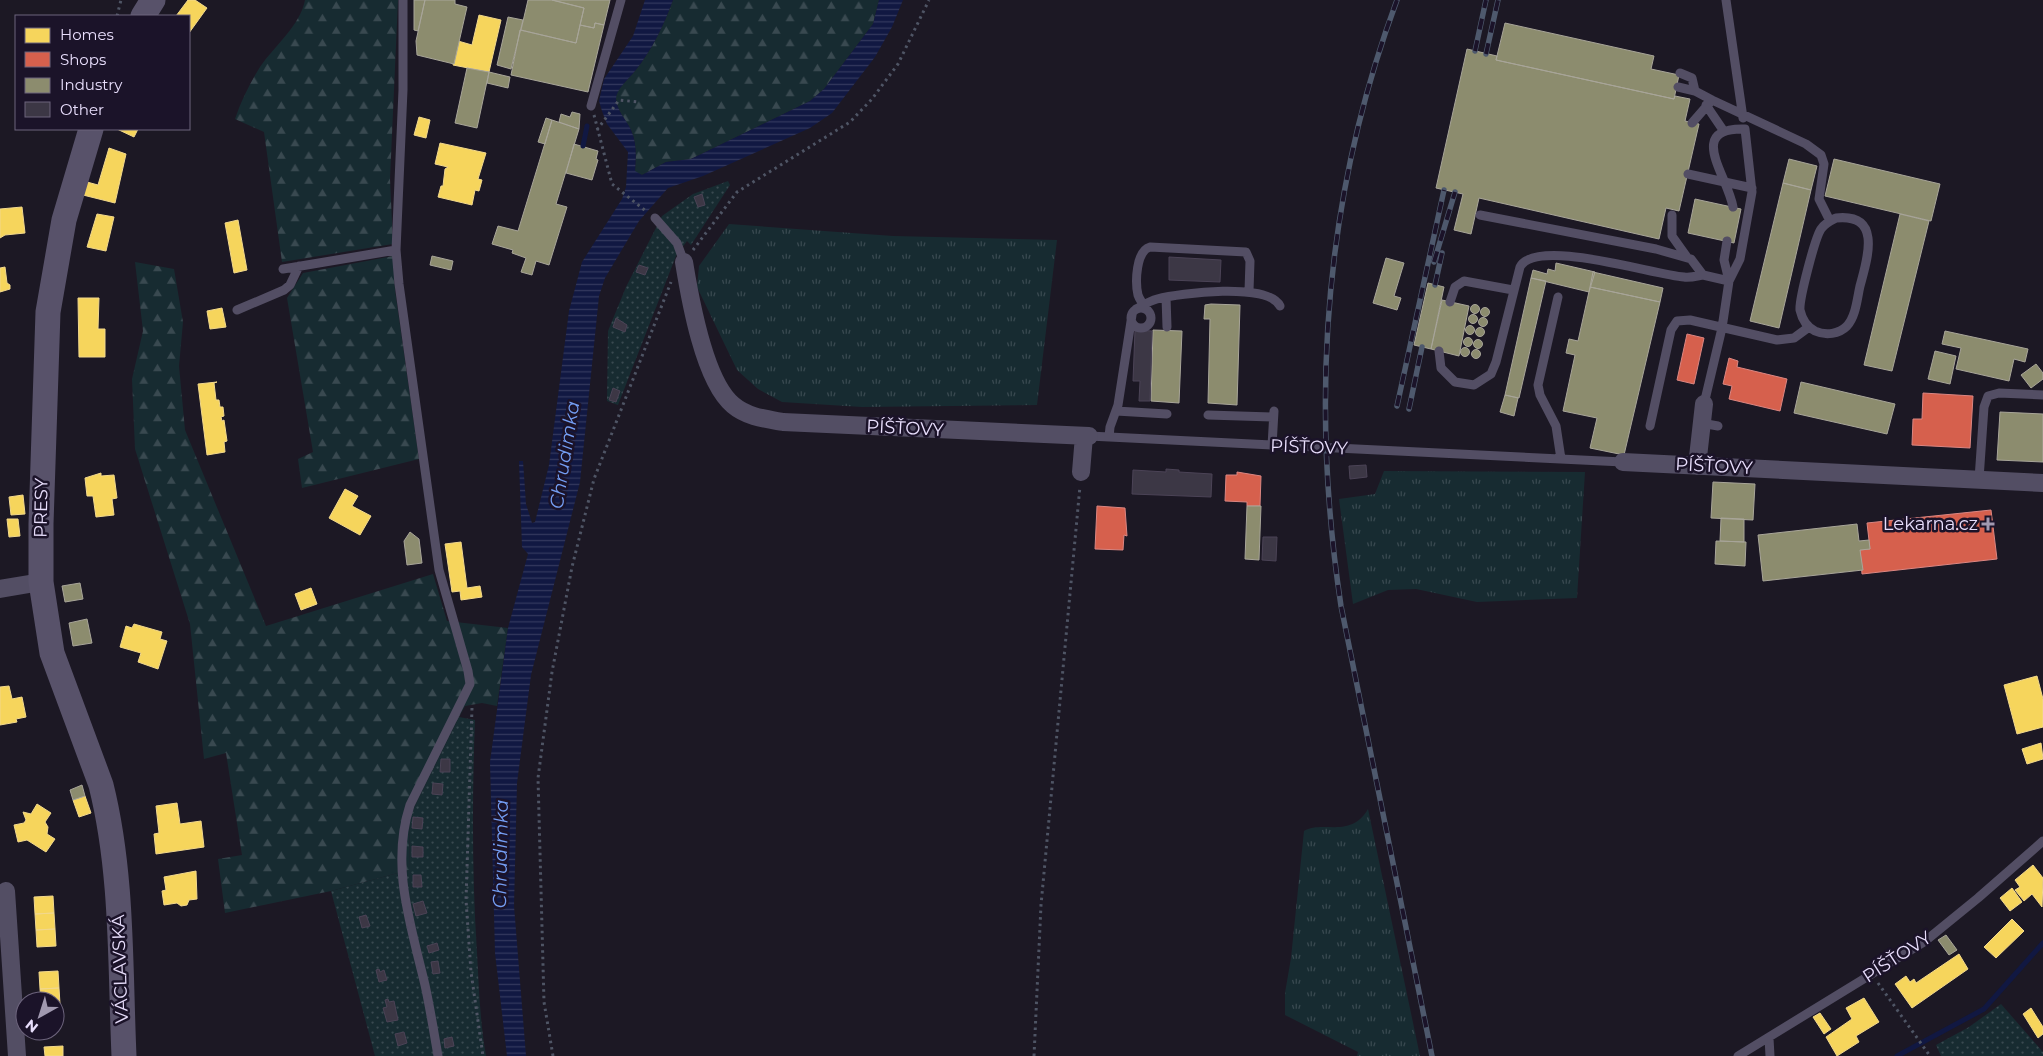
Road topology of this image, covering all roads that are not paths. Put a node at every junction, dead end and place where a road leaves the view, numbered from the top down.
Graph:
1 (153, 0) edge
2 (403, 0) edge
3 (621, 0) edge
4 (1726, 0) edge
5 (144, 15) edge
6 (1680, 73) dead end
7 (1678, 87) dead end
8 (1695, 92) junction
9 (1709, 102) junction
10 (591, 106) road end
11 (1743, 114) junction
12 (1692, 122) dead end
13 (1745, 129) junction
14 (91, 130) edge
15 (1723, 130) junction
16 (1688, 174) dead end
17 (1725, 182) junction
18 (1752, 188) junction
19 (1733, 207) dead end
20 (1480, 215) dead end
21 (1672, 215) dead end
22 (655, 218) road end
23 (1830, 221) junction
24 (1727, 241) dead end
25 (396, 250) junction
26 (1690, 259) junction
27 (684, 262) joint
28 (299, 266) junction
29 (283, 269) dead end
30 (1703, 274) junction
31 (1729, 281) junction
32 (1513, 290) junction
33 (1249, 291) junction
34 (1166, 297) junction
35 (1558, 297) dead end
36 (1450, 302) dead end
37 (1280, 306) dead end
38 (237, 310) dead end
39 (1140, 310) junction
40 (1167, 327) dead end
41 (1809, 327) junction
42 (1722, 328) junction
43 (1439, 352) dead end
44 (2043, 395) edge
45 (1704, 404) joint
46 (1116, 411) junction
47 (1167, 414) dead end
48 (1208, 414) dead end
49 (1701, 423) junction
50 (1650, 426) dead end
51 (1718, 426) dead end
52 (1086, 436) junction
53 (1109, 437) junction
54 (1272, 446) junction
55 (1561, 459) junction
56 (1622, 462) joint
57 (1697, 466) junction
58 (1888, 466) dead end
59 (1081, 472) road end
60 (1906, 476) junction
61 (1979, 479) junction
62 (2043, 483) edge
63 (41, 582) junction
64 (0, 589) edge
65 (2043, 841) edge
66 (116, 882) joint
67 (6, 892) dead end
68 (1769, 1038) junction
69 (17, 1056) edge
70 (124, 1056) edge
71 (438, 1056) edge
72 (1738, 1056) edge
73 (1770, 1056) edge

1 - 5 street
2 - 25 lane
3 - 10 lane
4 - 11 lane
6 - 8 lane
7 - 8 lane
8 - 9 lane
9 - 11 lane
9 - 12 lane
9 - 15 lane
11 - 13 lane
11 - 23 lane
13 - 15 lane
13 - 18 lane
14 - 63 street, PRESY
15 - 17 lane
16 - 17 lane
17 - 18 lane
17 - 19 lane
18 - 31 lane
20 - 26 lane
21 - 26 lane
22 - 27 lane
23 - 41 lane
23 - 41 lane
24 - 31 lane
25 - 28 lane
25 - 71 lane
26 - 30 lane
27 - 52 street, PÍŠŤOVY
28 - 29 lane
28 - 38 lane
30 - 31 lane
30 - 32 lane
31 - 42 lane
32 - 36 lane
32 - 43 lane
33 - 34 lane
33 - 37 lane
33 - 39 lane
34 - 39 lane
34 - 40 lane
35 - 55 lane
39 - 46 lane
41 - 42 lane
42 - 45 lane
42 - 50 lane
44 - 61 lane
45 - 49 street
46 - 47 lane
46 - 53 lane
48 - 54 lane
49 - 51 lane
49 - 57 street
52 - 53 lane, PÍŠŤOVY
52 - 59 street
53 - 54 lane, PÍŠŤOVY
54 - 55 lane, PÍŠŤOVY
55 - 56 lane, PÍŠŤOVY
56 - 57 street, PÍŠŤOVY
57 - 60 street, PÍŠŤOVY
58 - 60 lane
60 - 61 street, PÍŠŤOVY
61 - 62 street, PÍŠŤOVY
63 - 64 street
63 - 66 street, PRESY
65 - 68 lane, PÍŠŤOVY
66 - 70 street, VÁCLAVSKÁ
67 - 69 street
68 - 72 lane, PÍŠŤOVY
68 - 73 lane

